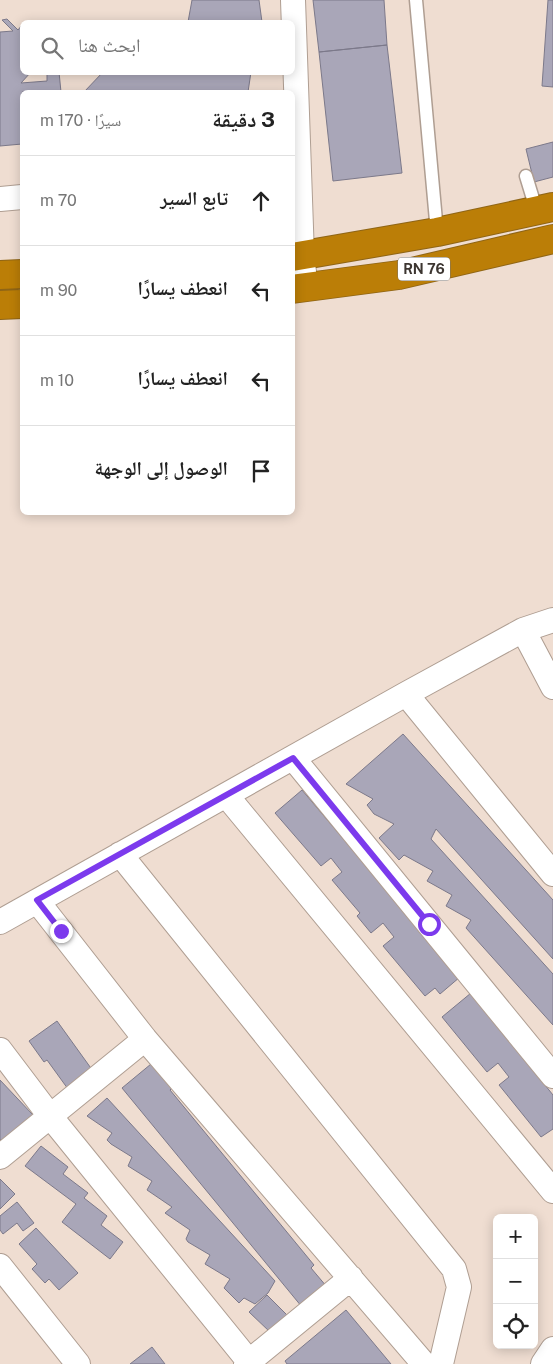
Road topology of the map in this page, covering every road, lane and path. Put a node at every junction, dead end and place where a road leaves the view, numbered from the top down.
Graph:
1 (293, 0) edge
2 (416, 0) edge
3 (293, 20) edge
4 (294, 75) edge
5 (295, 90) edge
6 (295, 117) edge
7 (296, 175) edge
8 (526, 176) dead end
9 (20, 197) edge
10 (0, 198) edge
11 (545, 210) edge
12 (437, 232) junction
13 (553, 239) edge
14 (297, 257) edge
15 (20, 274) edge
16 (0, 275) edge
17 (299, 289) edge
18 (20, 304) edge
19 (0, 306) edge
20 (553, 620) edge
21 (523, 630) junction
22 (553, 687) edge
23 (406, 694) junction
24 (293, 758) junction
25 (226, 795) junction
26 (120, 854) junction
27 (553, 874) edge
28 (37, 900) junction
29 (0, 922) edge
30 (145, 1039) junction
31 (0, 1050) edge
32 (553, 1076) edge
33 (50, 1116) junction
34 (0, 1157) edge
35 (553, 1191) edge
36 (0, 1266) edge
37 (351, 1278) junction
38 (553, 1349) edge
39 (249, 1363) edge
40 (78, 1364) edge
41 (424, 1364) edge
42 (440, 1364) edge
43 (543, 1364) edge

1 - 3 street
2 - 12 lane
4 - 5 street
6 - 7 street
7 - 14 street
8 - 11 lane
9 - 10 street
11 - 12 highway, RN 76
12 - 14 highway, RN 76
13 - 17 highway, RN 76
14 - 17 street
15 - 16 highway
18 - 19 highway
20 - 21 street
21 - 22 street
21 - 23 street
23 - 24 street
23 - 27 street
24 - 25 street
24 - 32 street
25 - 26 street
25 - 35 street
26 - 28 street
26 - 42 street
28 - 29 street
28 - 30 street
30 - 33 street
30 - 37 street
31 - 33 street
33 - 34 street
33 - 39 street
36 - 40 street
37 - 39 street
37 - 41 street
38 - 43 street

